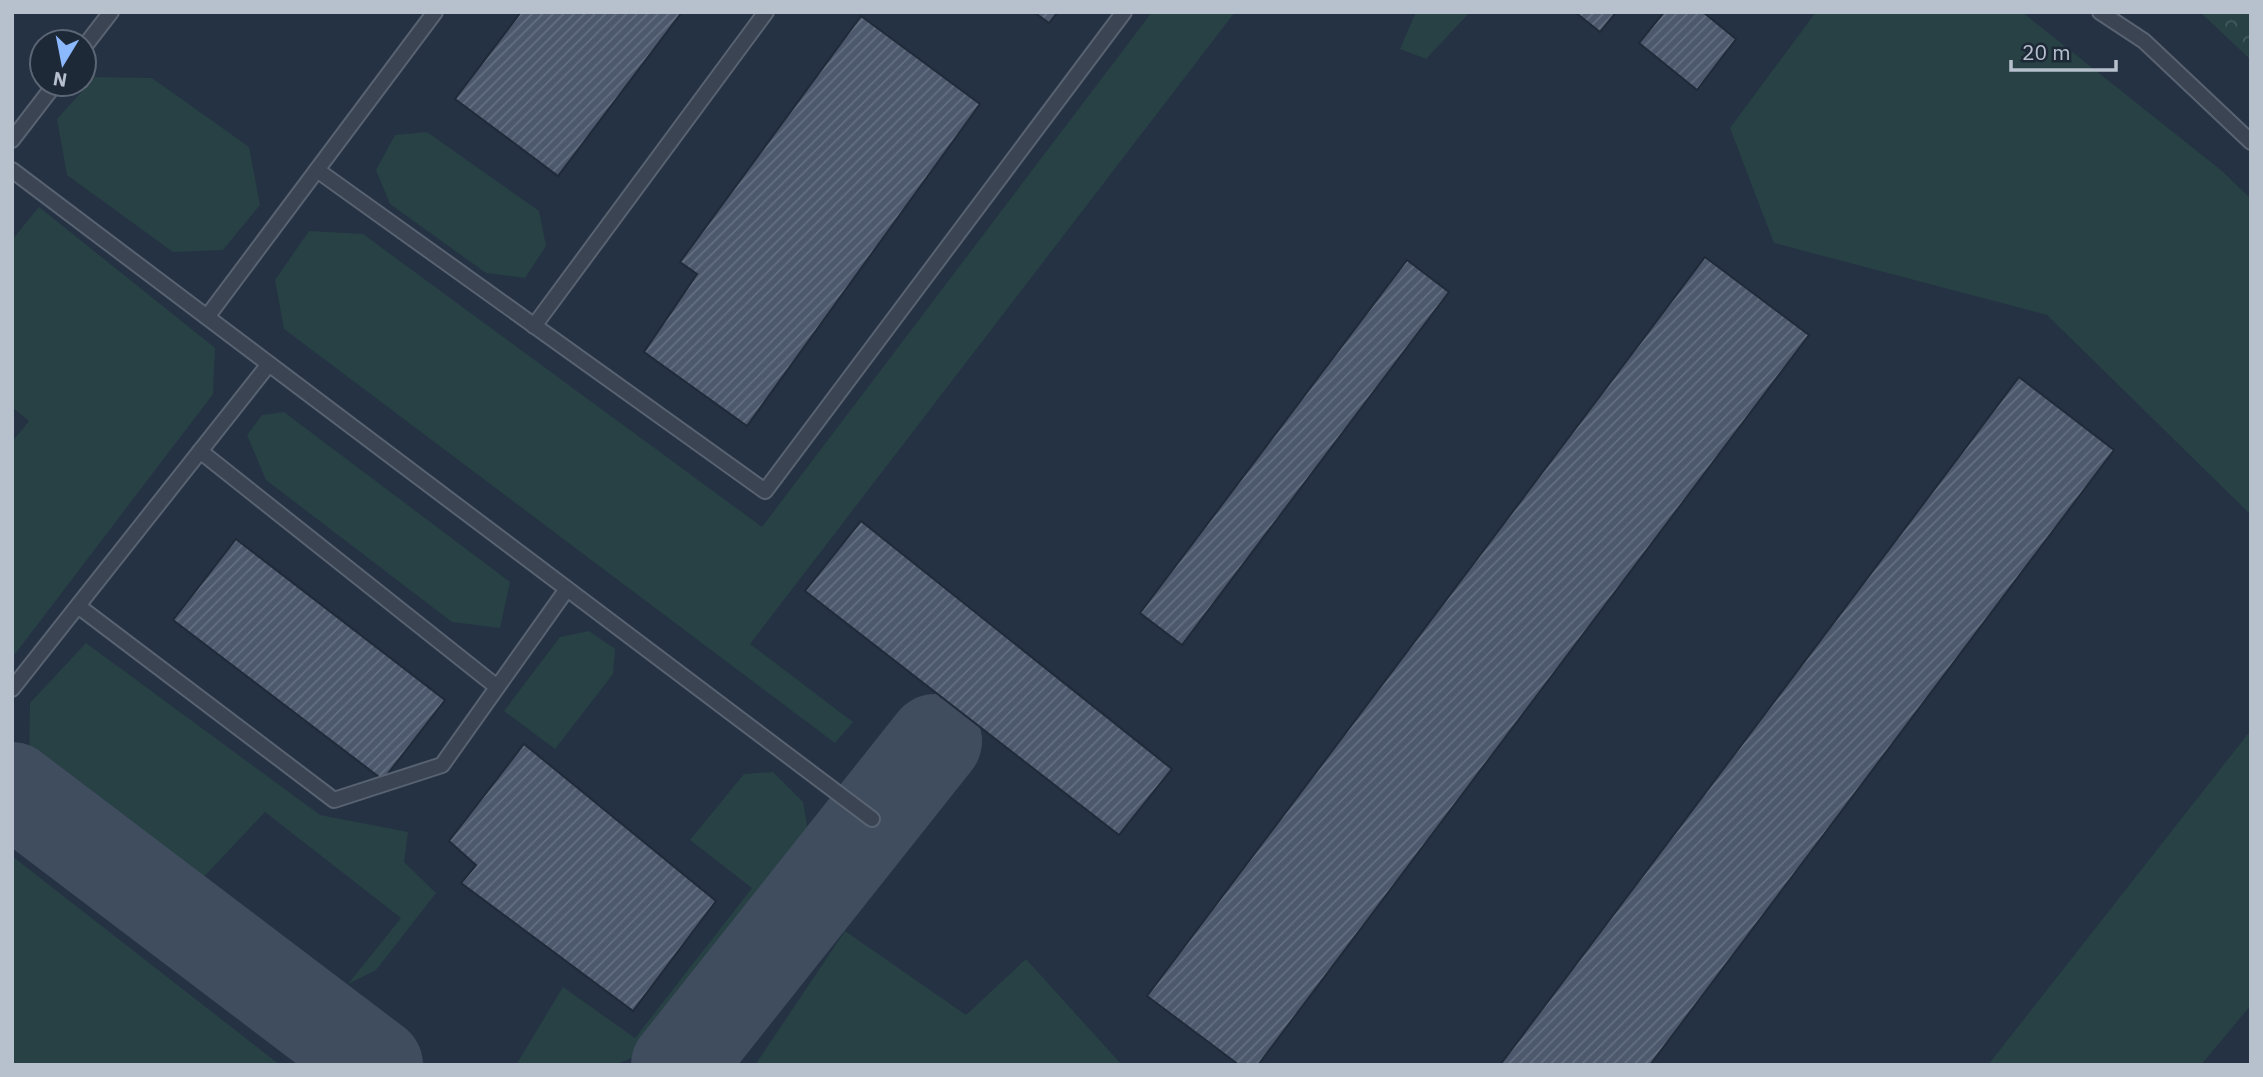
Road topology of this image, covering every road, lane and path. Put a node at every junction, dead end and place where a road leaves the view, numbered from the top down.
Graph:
1 (111, 12) edge
2 (435, 12) edge
3 (766, 12) edge
4 (1124, 12) edge
5 (2100, 12) edge
6 (98, 29) edge
7 (44, 98) edge
8 (12, 140) edge
9 (2251, 142) edge
10 (12, 170) edge
11 (317, 170) junction
12 (207, 317) junction
13 (534, 326) junction
14 (269, 364) junction
15 (200, 451) junction
16 (567, 589) junction
17 (78, 606) junction
18 (497, 687) junction
19 (12, 689) edge
20 (872, 819) dead end

1 - 6 lane
2 - 11 lane
3 - 13 lane
4 - 13 lane
5 - 9 lane
7 - 8 lane
10 - 12 lane
11 - 12 lane
11 - 13 lane
12 - 14 lane
14 - 15 lane
14 - 16 lane
15 - 17 lane
15 - 18 lane
16 - 18 lane
16 - 20 lane
17 - 18 lane
17 - 19 lane

